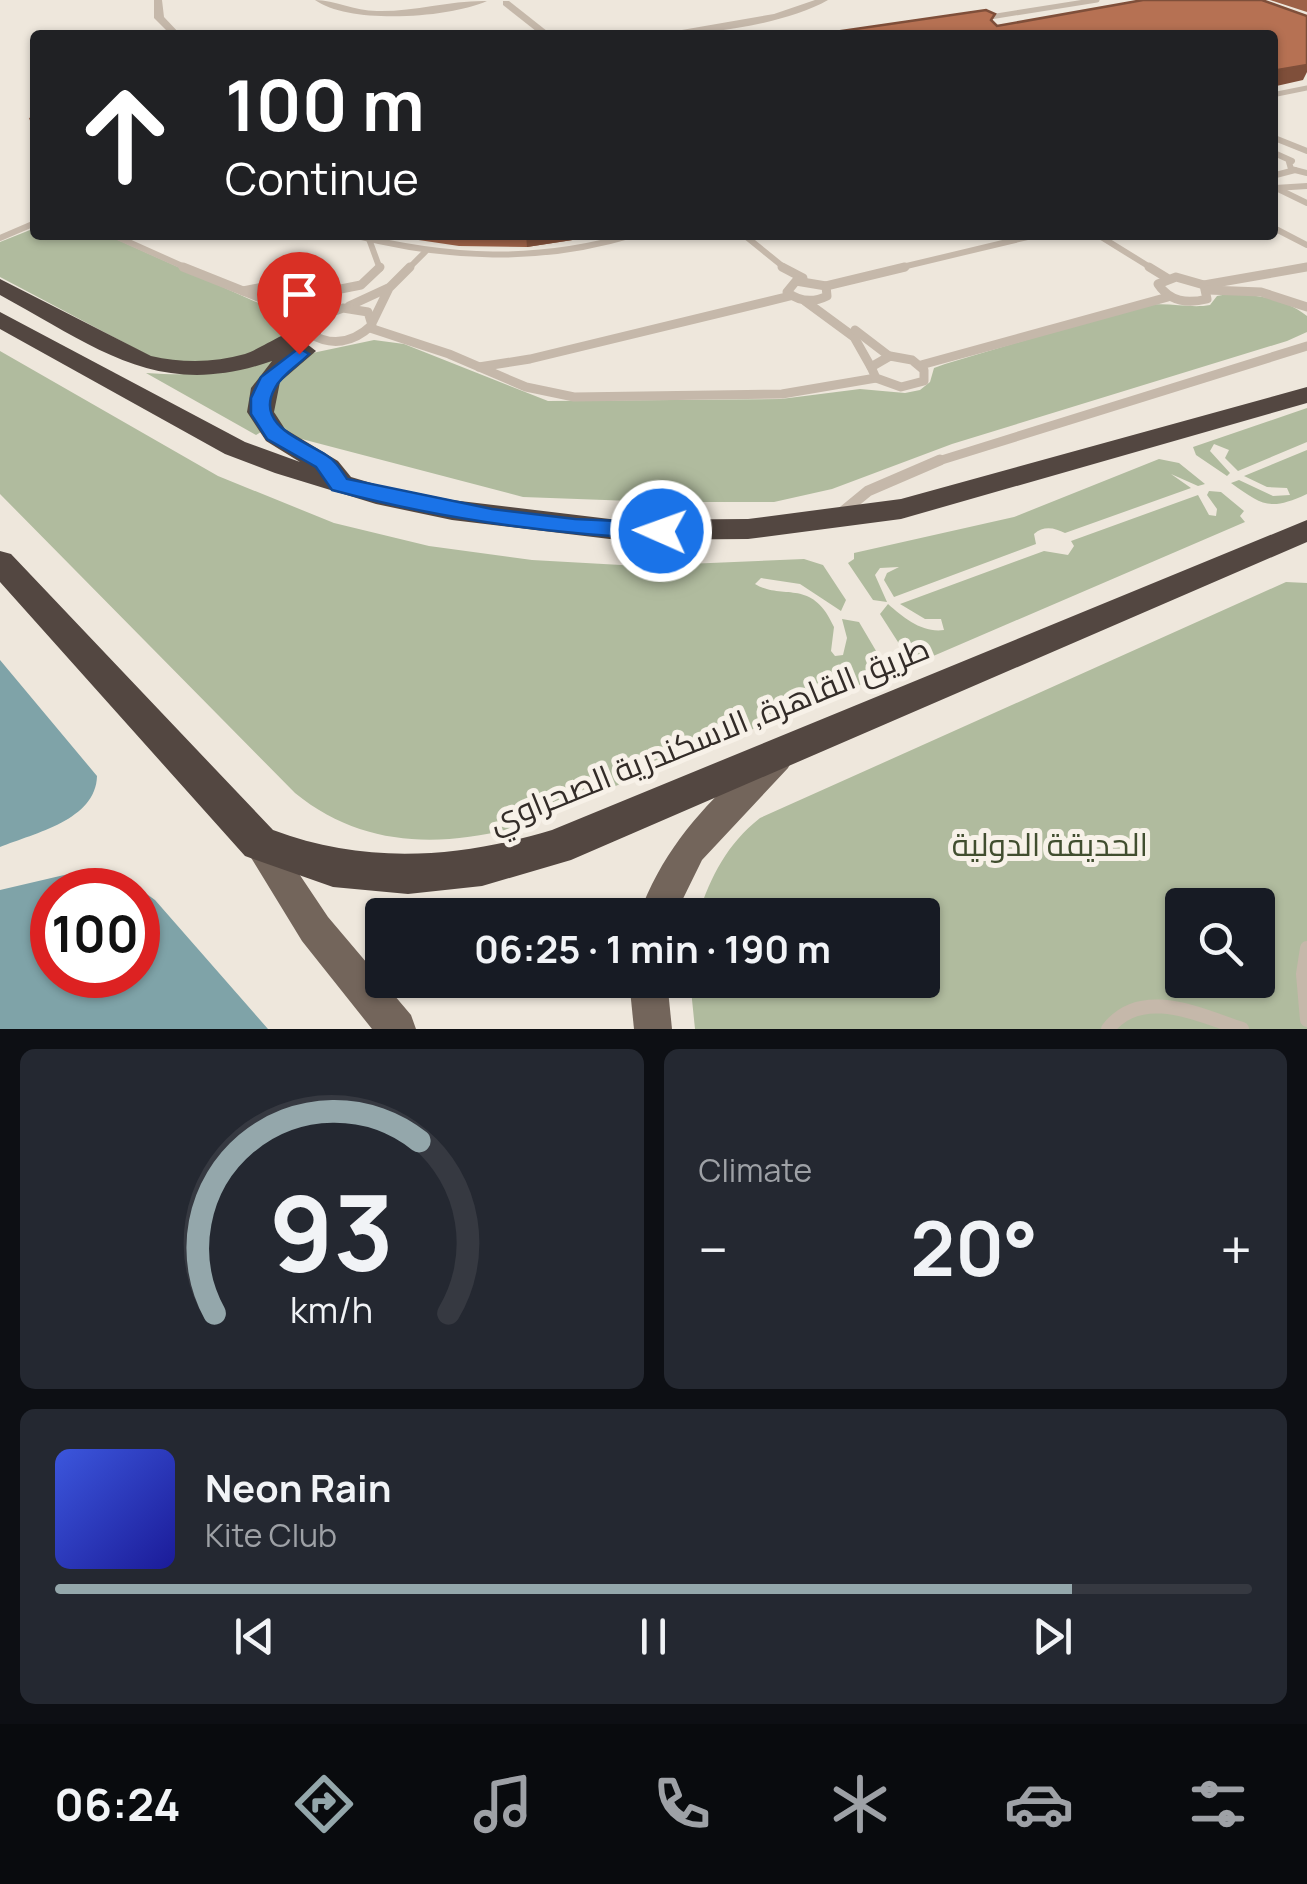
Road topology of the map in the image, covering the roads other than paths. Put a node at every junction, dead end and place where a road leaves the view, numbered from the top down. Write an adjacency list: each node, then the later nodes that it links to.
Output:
1 (158, 0): 10 (street)
2 (319, 0): 5 (street)
3 (824, 0): 12 (street)
4 (1097, 0): 7 (lane)
5 (482, 1): 6 (street)
6 (510, 1): 11 (street)
7 (1009, 14): 8 (lane); 9 (lane)
8 (1027, 22)
9 (991, 26)
10 (171, 30)
11 (541, 30)
12 (691, 30)
13 (1307, 88): 14 (lane)
14 (1278, 94)
15 (1278, 139): 16 (lane)
16 (1307, 151)
17 (1278, 155): 18 (lane)
18 (1292, 161): 19 (lane); 20 (lane)
19 (1302, 161)
20 (1295, 170): 21 (lane); 22 (lane)
21 (1307, 173)
22 (1278, 174)
23 (1278, 186): 24 (lane)
24 (1307, 186)
25 (1278, 189): 26 (lane)
26 (1307, 203)
27 (30, 224): 29 (lane)
28 (1278, 231): 37 (lane)
29 (0, 238)
30 (124, 240): 47 (lane)
31 (369, 240): 47 (lane)
32 (373, 240): 38 (lane)
33 (609, 240): 38 (lane)
34 (750, 240): 39 (lane)
35 (1015, 240): 44 (lane)
36 (1106, 240): 41 (lane)
37 (1307, 245)
38 (426, 252): 45 (lane)
39 (778, 265): 42 (lane); 48 (lane)
40 (1307, 267): 46 (lane)
41 (1167, 278): 46 (lane); 49 (lane)
42 (812, 281): 44 (lane); 48 (lane)
43 (0, 286): 56 (highway)
44 (826, 286): 50 (lane)
45 (388, 288): 53 (lane); 55 (lane)
46 (1206, 288): 49 (lane); 52 (lane)
47 (242, 292): 56 (lane)
48 (789, 292): 51 (lane); 60 (lane)
49 (1168, 296): 59 (lane)
50 (824, 298): 51 (lane); 58 (lane)
51 (804, 301): 61 (lane)
52 (1307, 307)
53 (343, 308): 55 (lane); 56 (lane)
54 (0, 319): 66 (highway)
55 (372, 325): 56 (lane); 60 (lane)
56 (317, 331): 66 (highway)
57 (1307, 346): 67 (lane)
58 (890, 356): 59 (lane); 61 (lane)
59 (921, 365): 63 (lane)
60 (478, 367): 63 (lane)
61 (871, 367): 63 (lane)
62 (1307, 374): 65 (highway)
63 (876, 378)
64 (1307, 395): 65 (highway)
65 (1270, 405): 67 (highway)
66 (340, 484): 67 (highway)
67 (835, 520)
68 (1307, 530): 70 (highway, طريق القاهرة, الاسكندرية الصحراوي)
69 (0, 562): 71 (highway, طريق القاهرة, الاسكندرية الصحراوي)
70 (784, 751): 71 (highway, طريق القاهرة, الاسكندرية الصحراوي); 72 (main road)
71 (260, 843): 76 (main road)
72 (662, 898)
73 (1307, 948): 75 (lane)
74 (650, 998): 77 (main road)
75 (1307, 1020)
76 (397, 1029)
77 (653, 1029)
78 (1108, 1029): 79 (lane)
79 (1242, 1029)

